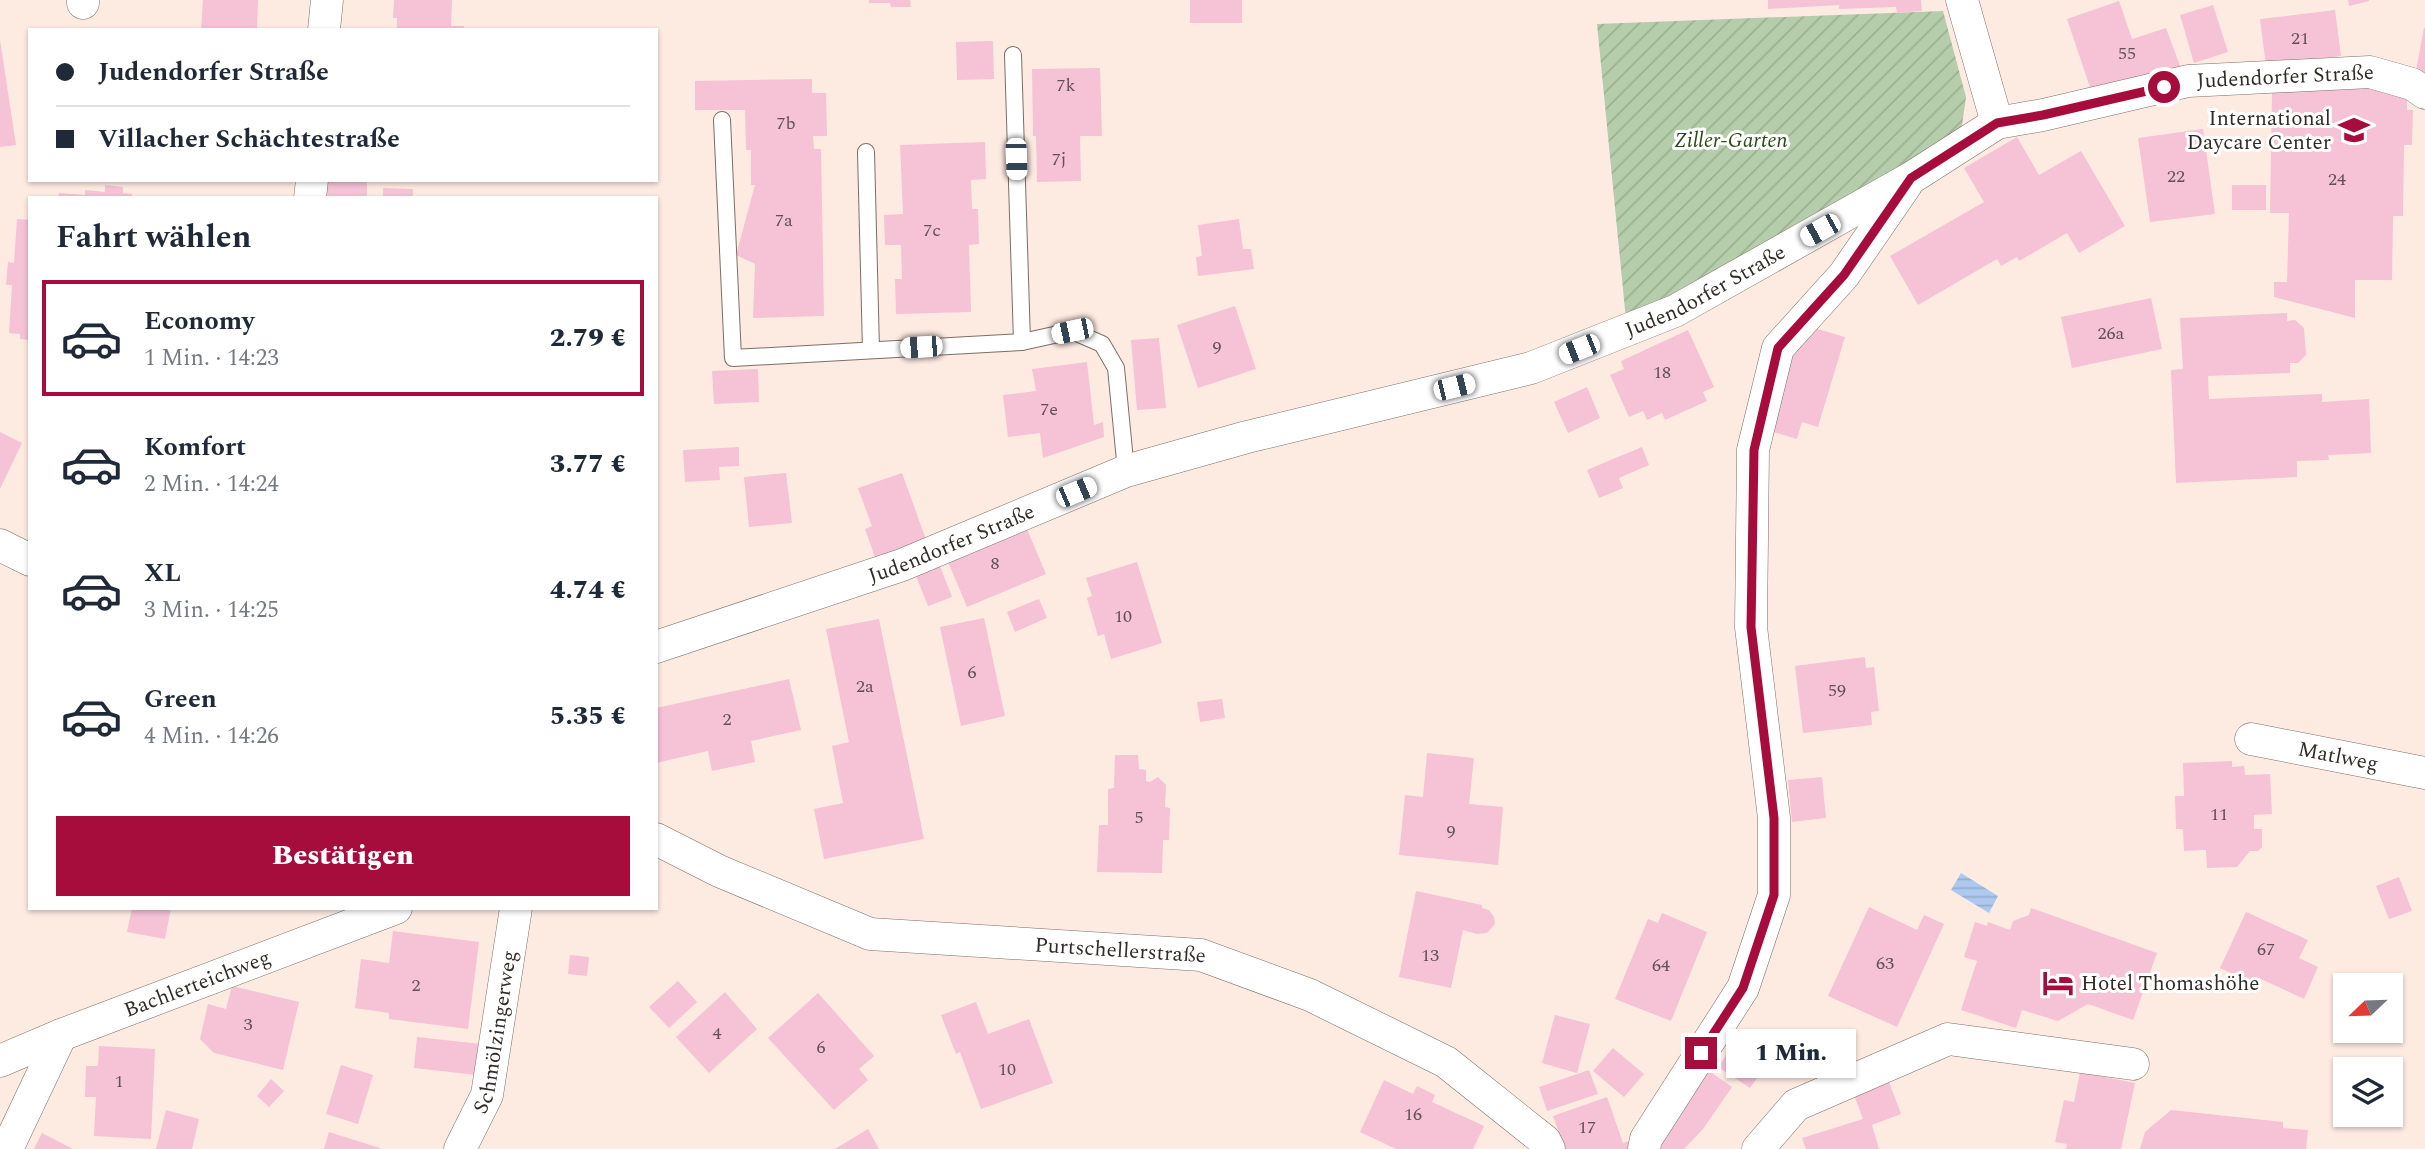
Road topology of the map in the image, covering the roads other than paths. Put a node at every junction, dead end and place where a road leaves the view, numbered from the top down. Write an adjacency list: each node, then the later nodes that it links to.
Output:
1 (327, 0): 3 (street)
2 (1962, 0): 7 (street)
3 (324, 28)
4 (1013, 55): 10 (lane)
5 (2425, 93): 7 (street, Judendorfer Straße)
6 (722, 120): 11 (lane)
7 (1997, 123): 9 (street, Judendorfer Straße)
8 (866, 152): 11 (lane)
9 (1911, 178): 12 (street, Judendorfer Straße); 27 (street)
10 (1022, 342): 11 (lane); 12 (lane)
11 (871, 350)
12 (1126, 471): 15 (street, Judendorfer Straße)
13 (0, 545): 14 (street)
14 (28, 560)
15 (658, 646)
16 (2250, 739): 17 (street, Matlweg)
17 (2425, 773)
18 (658, 840): 26 (street, Purtschellerstraße)
19 (391, 910): 21 (street, Bachlerteichweg)
20 (516, 910): 25 (street, Schmölzingerweg)
21 (61, 1035): 22 (street, Bachlerteichweg); 24 (street)
22 (0, 1060)
23 (2133, 1064): 28 (street)
24 (7, 1149)
25 (460, 1149)
26 (1549, 1149)
27 (1644, 1149)
28 (1758, 1149)

